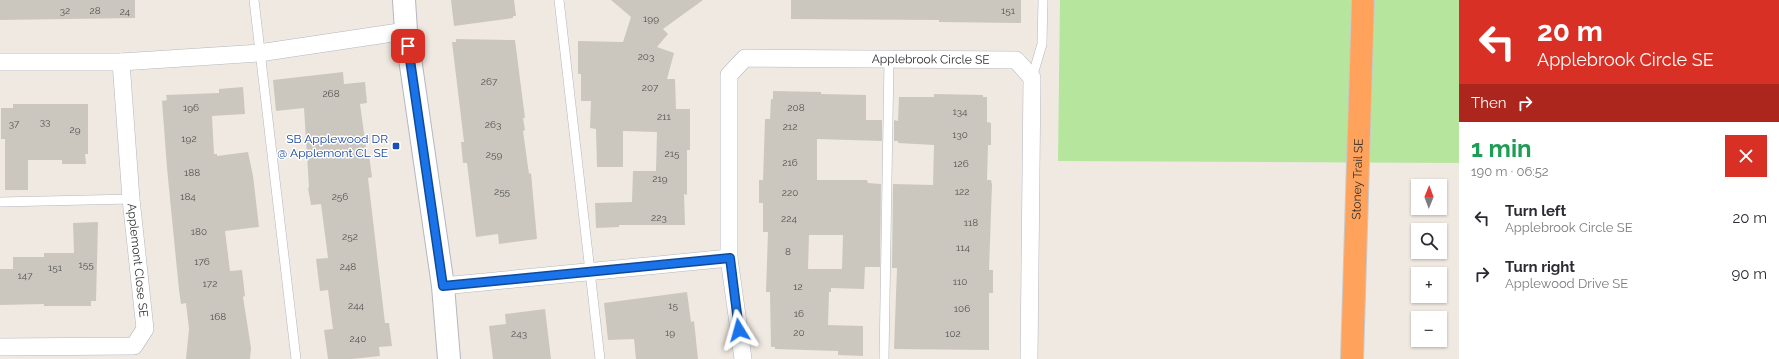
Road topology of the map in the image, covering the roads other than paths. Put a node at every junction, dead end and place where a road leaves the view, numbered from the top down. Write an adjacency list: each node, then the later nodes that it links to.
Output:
1 (254, 0): 7 (lane)
2 (404, 0): 6 (street)
3 (559, 0): 15 (lane)
4 (1043, 0): 11 (lane)
5 (1362, 0): 24 (highway, Stoney Trail SE)
6 (406, 31): 7 (street); 16 (street)
7 (259, 53): 10 (street); 18 (lane)
8 (889, 60): 11 (street, Applebrook Circle SE); 14 (street, Applebrook Circle SE); 22 (lane)
9 (0, 62): 10 (street)
10 (121, 62): 12 (street, Applemont Close SE)
11 (1032, 78): 23 (street)
12 (131, 199): 13 (lane); 17 (street, Applemont Close SE)
13 (0, 202)
14 (730, 258): 15 (street); 21 (street, Applebrook Circle SE)
15 (590, 271): 16 (street); 20 (lane)
16 (443, 286): 19 (street)
17 (0, 347)
18 (296, 359)
19 (449, 359)
20 (600, 359)
21 (743, 359)
22 (884, 359)
23 (1029, 359)
24 (1352, 359)

